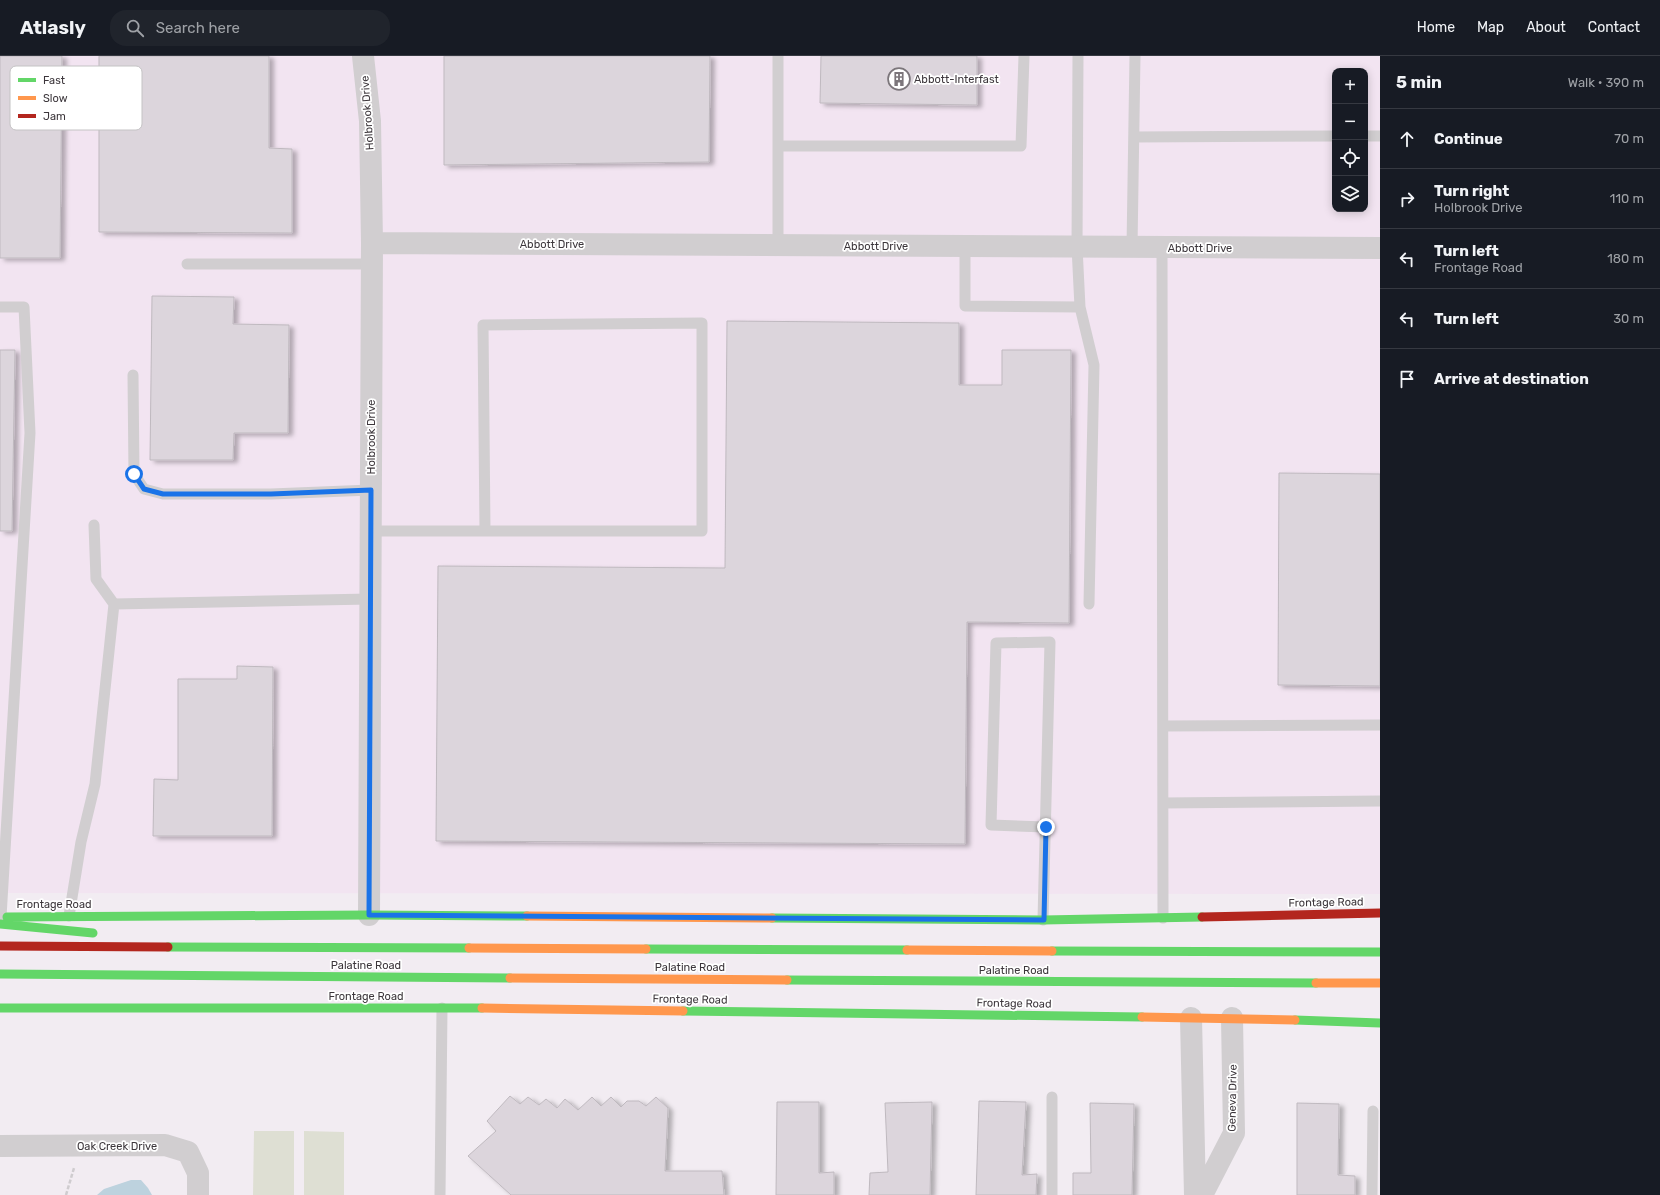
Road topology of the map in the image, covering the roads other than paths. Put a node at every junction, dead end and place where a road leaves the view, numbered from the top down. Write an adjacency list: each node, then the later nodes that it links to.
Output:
1 (362, 56): 17 (street, Holbrook Drive)
2 (778, 56): 10 (lane)
3 (1024, 56): 10 (lane)
4 (1078, 56): 13 (lane)
5 (1136, 56): 6 (lane)
6 (1134, 136): 7 (lane); 14 (lane)
7 (1332, 136)
8 (1368, 136): 9 (lane)
9 (1380, 136)
10 (778, 146): 11 (lane)
11 (778, 245): 12 (street, Abbott Drive); 17 (street, Abbott Drive)
12 (965, 246): 13 (street, Abbott Drive); 20 (lane)
13 (1077, 247): 14 (street, Abbott Drive); 20 (lane)
14 (1132, 247): 15 (street, Abbott Drive)
15 (1162, 247): 16 (street, Abbott Drive); 30 (lane)
16 (1380, 248)
17 (372, 254): 18 (lane); 22 (street, Holbrook Drive)
18 (187, 264)
19 (0, 307): 38 (lane)
20 (1080, 307): 28 (lane)
21 (133, 376): 22 (lane)
22 (371, 490): 24 (street, Holbrook Drive)
23 (94, 525): 27 (lane)
24 (370, 531): 25 (lane); 26 (street, Holbrook Drive)
25 (485, 531): 25 (lane)
26 (370, 599): 27 (lane); 35 (street, Holbrook Drive)
27 (114, 604): 36 (lane)
28 (1089, 604)
29 (1380, 725): 30 (lane)
30 (1163, 726): 32 (lane)
31 (1380, 801): 32 (lane)
32 (1163, 803): 37 (lane)
33 (1046, 827): 33 (lane); 39 (lane)
34 (1380, 913): 37 (main road, Frontage Road)
35 (369, 915): 36 (main road, Frontage Road); 39 (main road, Frontage Road)
36 (69, 916): 38 (main road, Frontage Road)
37 (1163, 918): 39 (main road, Frontage Road)
38 (0, 919): 40 (main road)
39 (1044, 920)
40 (102, 934)
41 (133, 937): 43 (main road)
42 (0, 946): 43 (main road, Palatine Road)
43 (227, 946): 44 (main road, Palatine Road)
44 (1380, 952)
45 (0, 974): 46 (main road, Palatine Road)
46 (1380, 983)
47 (0, 1008): 48 (main road, Frontage Road)
48 (442, 1008): 49 (main road, Frontage Road); 56 (lane)
49 (1191, 1018): 50 (main road, Frontage Road); 58 (street)
50 (1232, 1018): 51 (main road, Frontage Road); 59 (street, Geneva Drive)
51 (1380, 1023)
52 (1052, 1097): 57 (lane)
53 (1373, 1111): 60 (lane)
54 (0, 1146): 55 (street, Oak Creek Drive)
55 (198, 1195)
56 (440, 1195)
57 (1052, 1195)
58 (1196, 1195)
59 (1202, 1195)
60 (1372, 1195)

